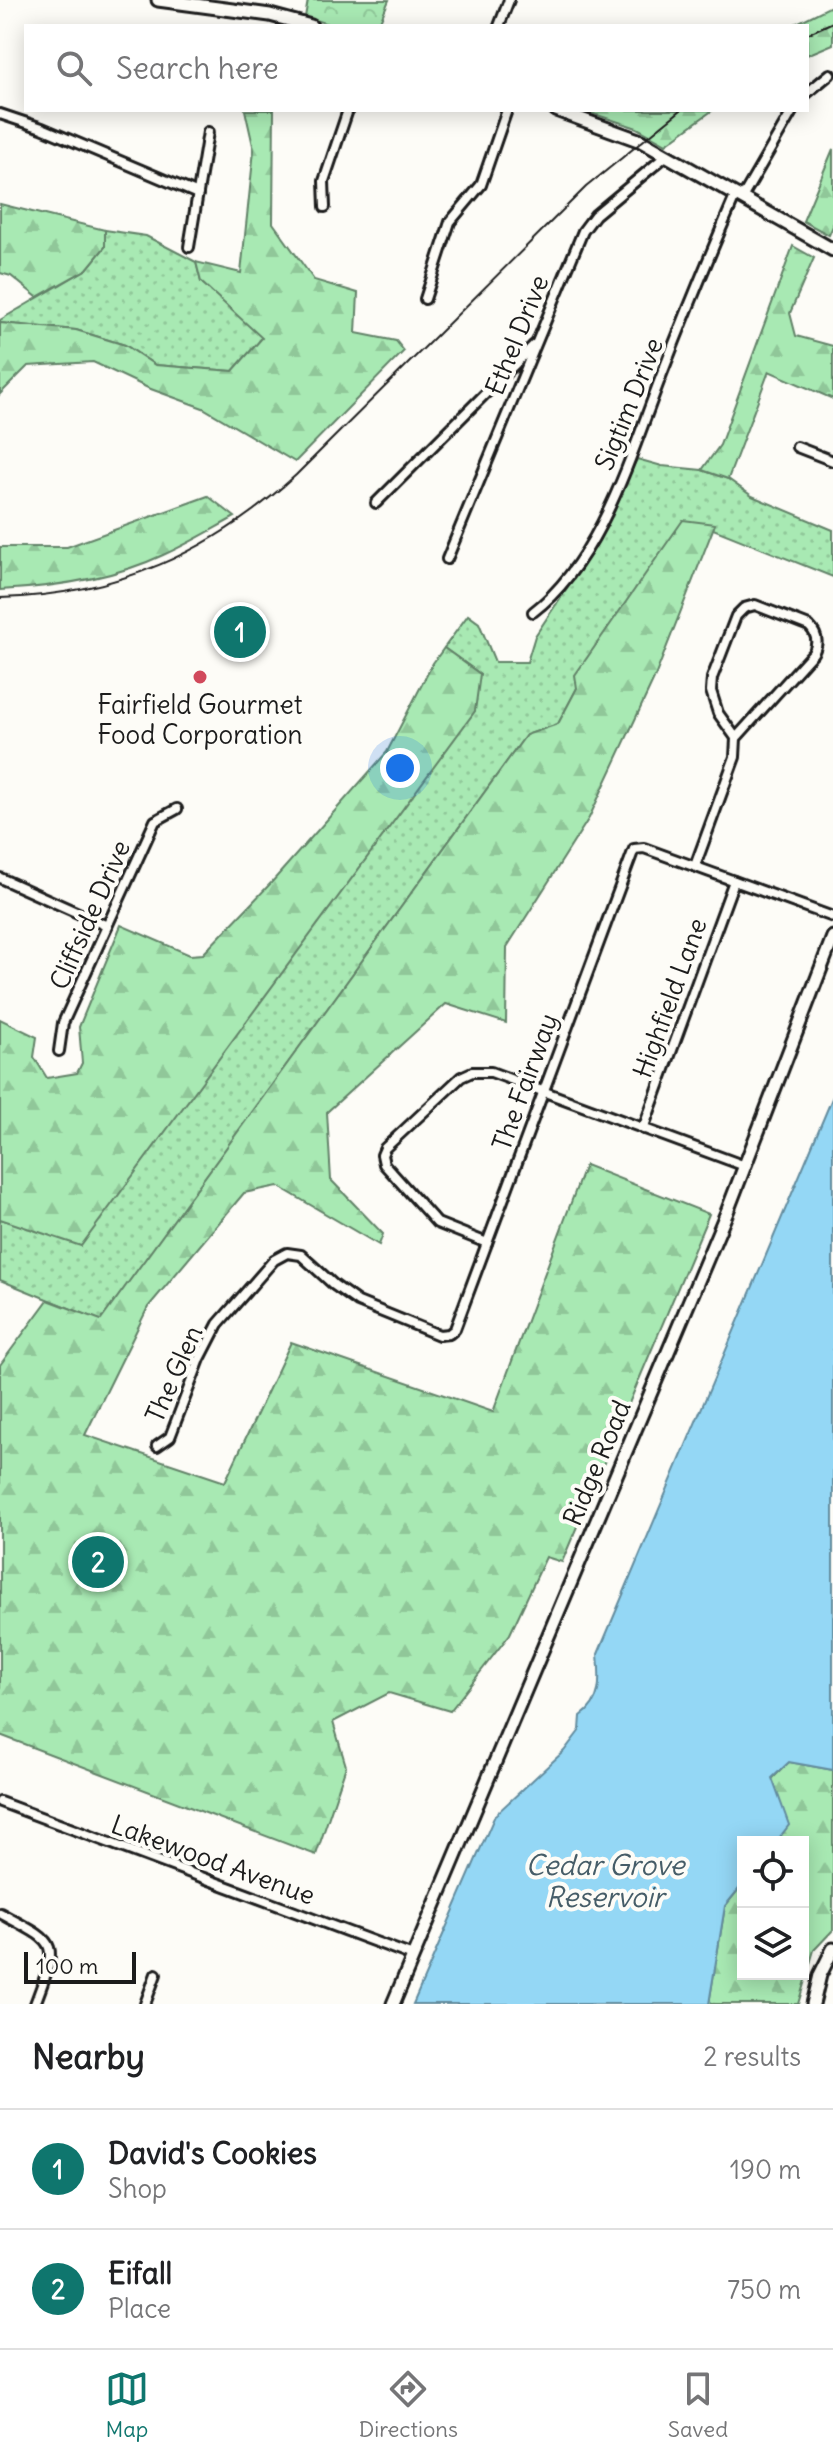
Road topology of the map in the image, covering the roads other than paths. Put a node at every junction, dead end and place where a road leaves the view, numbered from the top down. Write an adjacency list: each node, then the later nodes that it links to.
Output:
1 (158, 0): 3 (main road)
2 (509, 0): 4 (street)
3 (304, 24)
4 (500, 24)
5 (830, 74): 6 (street)
6 (809, 91)
7 (347, 112): 16 (street)
8 (506, 112): 19 (street)
9 (562, 112): 13 (main road)
10 (792, 112): 15 (street, Sigtim Drive)
11 (0, 114): 14 (street)
12 (208, 132): 14 (street)
13 (667, 155): 15 (main road); 20 (street, Ethel Drive)
14 (198, 194): 17 (street)
15 (739, 196): 18 (main road); 25 (street, Sigtim Drive)
16 (325, 207)
17 (189, 247)
18 (833, 250)
19 (425, 299)
20 (537, 342): 23 (street); 24 (street, Ethel Drive)
21 (797, 447): 22 (street)
22 (833, 461)
23 (376, 503)
24 (447, 559)
25 (533, 612)
26 (736, 738): 26 (street); 28 (street)
27 (177, 809): 32 (street, Cliffside Drive)
28 (695, 866): 30 (street); 35 (street, The Fairway)
29 (0, 878): 32 (street)
30 (734, 881): 31 (street); 36 (street, Highfield Lane)
31 (833, 917)
32 (107, 926): 34 (street, Cliffside Drive)
33 (833, 937): 37 (main road, Ridge Road)
34 (59, 1051)
35 (543, 1091): 36 (street); 38 (street, The Fairway); 38 (street)
36 (643, 1129): 37 (street)
37 (745, 1166): 44 (main road, Ridge Road)
38 (487, 1243): 39 (street, The Fairway)
39 (457, 1325): 40 (street, The Glen)
40 (157, 1446)
41 (0, 1802): 44 (street, Lakewood Avenue)
42 (0, 1913): 46 (street)
43 (833, 1949): 49 (main road)
44 (413, 1956): 48 (main road, Ridge Road)
45 (156, 1974): 47 (street)
46 (35, 2004)
47 (145, 2004)
48 (393, 2004)
49 (813, 2004)

